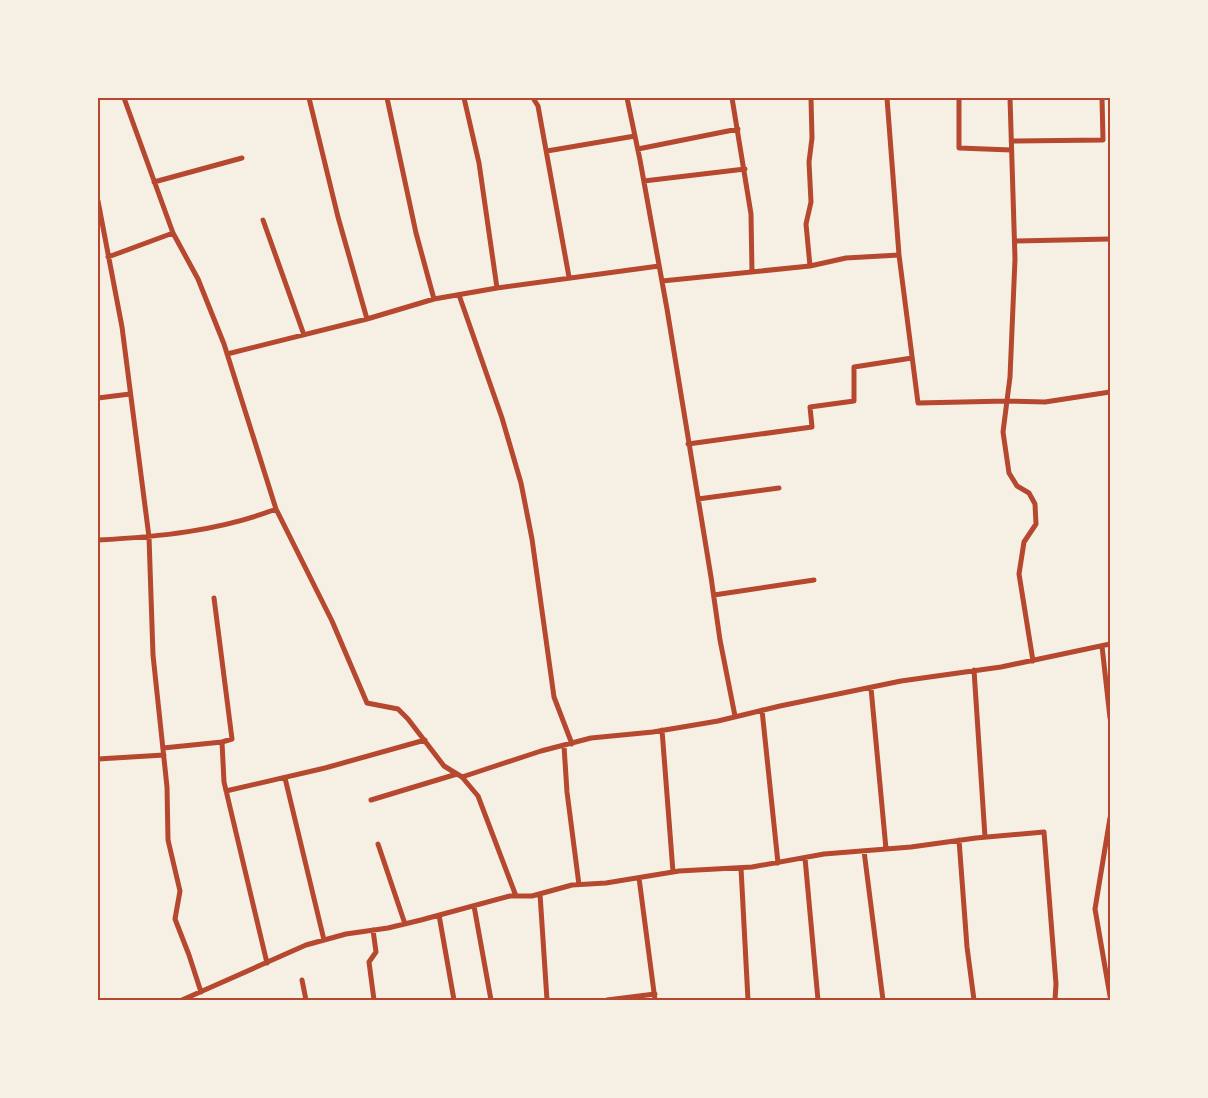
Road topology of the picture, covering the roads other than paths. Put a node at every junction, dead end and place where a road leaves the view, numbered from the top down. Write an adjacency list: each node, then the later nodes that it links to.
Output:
1 (124, 98): 24 (street)
2 (309, 98): 40 (street)
3 (387, 98): 39 (street)
4 (464, 98): 37 (street)
5 (533, 98): 20 (street)
6 (627, 98): 14 (street)
7 (732, 98): 13 (street)
8 (812, 98): 33 (street)
9 (887, 98): 30 (street)
10 (959, 98): 19 (street)
11 (1010, 98): 17 (street)
12 (1102, 98): 15 (street)
13 (738, 129): 18 (street); 22 (street)
14 (635, 136): 18 (street); 20 (street)
15 (1103, 140): 16 (street); 17 (street)
16 (1110, 140)
17 (1011, 141): 19 (street)
18 (638, 149): 23 (street)
19 (1011, 150): 29 (street)
20 (547, 151): 35 (street)
21 (242, 158): 24 (street)
22 (745, 169): 23 (street); 34 (street)
23 (644, 181): 32 (street)
24 (154, 182): 27 (street)
25 (98, 201): 31 (street)
26 (263, 220): 41 (street)
27 (173, 233): 31 (street); 42 (street)
28 (1110, 239): 29 (street)
29 (1015, 241): 47 (street)
30 (899, 255): 33 (street); 43 (street)
31 (108, 257): 45 (street)
32 (659, 266): 35 (street); 36 (street)
33 (810, 266): 34 (street)
34 (752, 272): 36 (street)
35 (569, 277): 37 (street)
36 (662, 281): 48 (street)
37 (497, 288): 38 (street)
38 (459, 295): 39 (street); 68 (street)
39 (434, 299): 40 (street)
40 (367, 319): 41 (street)
41 (304, 335): 42 (street)
42 (227, 354): 51 (street)
43 (912, 358): 47 (street); 48 (street)
44 (1110, 392): 47 (street)
45 (130, 394): 46 (street); 52 (street)
46 (98, 398)
47 (1007, 401): 59 (street)
48 (688, 444): 50 (street)
49 (779, 488): 50 (street)
50 (698, 499): 55 (street)
51 (276, 509): 52 (street); 66 (street)
52 (149, 537): 53 (street); 70 (street)
53 (98, 540)
54 (814, 580): 55 (street)
55 (714, 595): 63 (street)
56 (214, 598): 67 (street)
57 (1110, 644): 58 (street)
58 (1102, 646): 59 (street); 64 (street)
59 (1033, 661): 60 (street)
60 (974, 670): 61 (street); 78 (street)
61 (871, 688): 62 (street); 81 (street)
62 (762, 710): 63 (street); 84 (street)
63 (735, 717): 65 (street)
64 (1110, 718)
65 (662, 730): 68 (street); 86 (street)
66 (424, 740): 73 (street); 74 (street)
67 (222, 742): 70 (street); 75 (street)
68 (572, 744): 69 (street)
69 (564, 746): 73 (street); 88 (street)
70 (163, 748): 71 (street)
71 (164, 755): 72 (street); 98 (street)
72 (98, 759)
73 (459, 776): 76 (street); 90 (street)
74 (285, 778): 75 (street); 95 (street)
75 (226, 791): 96 (street)
76 (371, 800)
77 (1110, 818): 99 (street)
78 (986, 837): 79 (street); 113 (street)
79 (959, 840): 81 (street); 112 (street)
80 (378, 844): 93 (street)
81 (886, 849): 82 (street)
82 (864, 851): 83 (street); 111 (street)
83 (805, 858): 84 (street); 110 (street)
84 (778, 863): 85 (street)
85 (741, 868): 86 (street); 109 (street)
86 (673, 873): 87 (street)
87 (639, 878): 88 (street); 100 (street)
88 (579, 885): 89 (street)
89 (540, 894): 90 (street); 107 (street)
90 (516, 896): 91 (street)
91 (474, 906): 92 (street); 106 (street)
92 (440, 915): 93 (street); 105 (street)
93 (405, 924): 94 (street)
94 (373, 930): 95 (street); 104 (street)
95 (324, 940): 96 (street)
96 (267, 963): 98 (street)
97 (302, 980): 103 (street)
98 (201, 992): 101 (street)
99 (1110, 996)
100 (655, 997): 108 (street)
101 (191, 999): 102 (street)
102 (182, 1000)
103 (306, 1000)
104 (374, 1000)
105 (454, 1000)
106 (491, 1000)
107 (547, 1000)
108 (607, 1000)
109 (748, 1000)
110 (818, 1000)
111 (883, 1000)
112 (974, 1000)
113 (1055, 1000)

